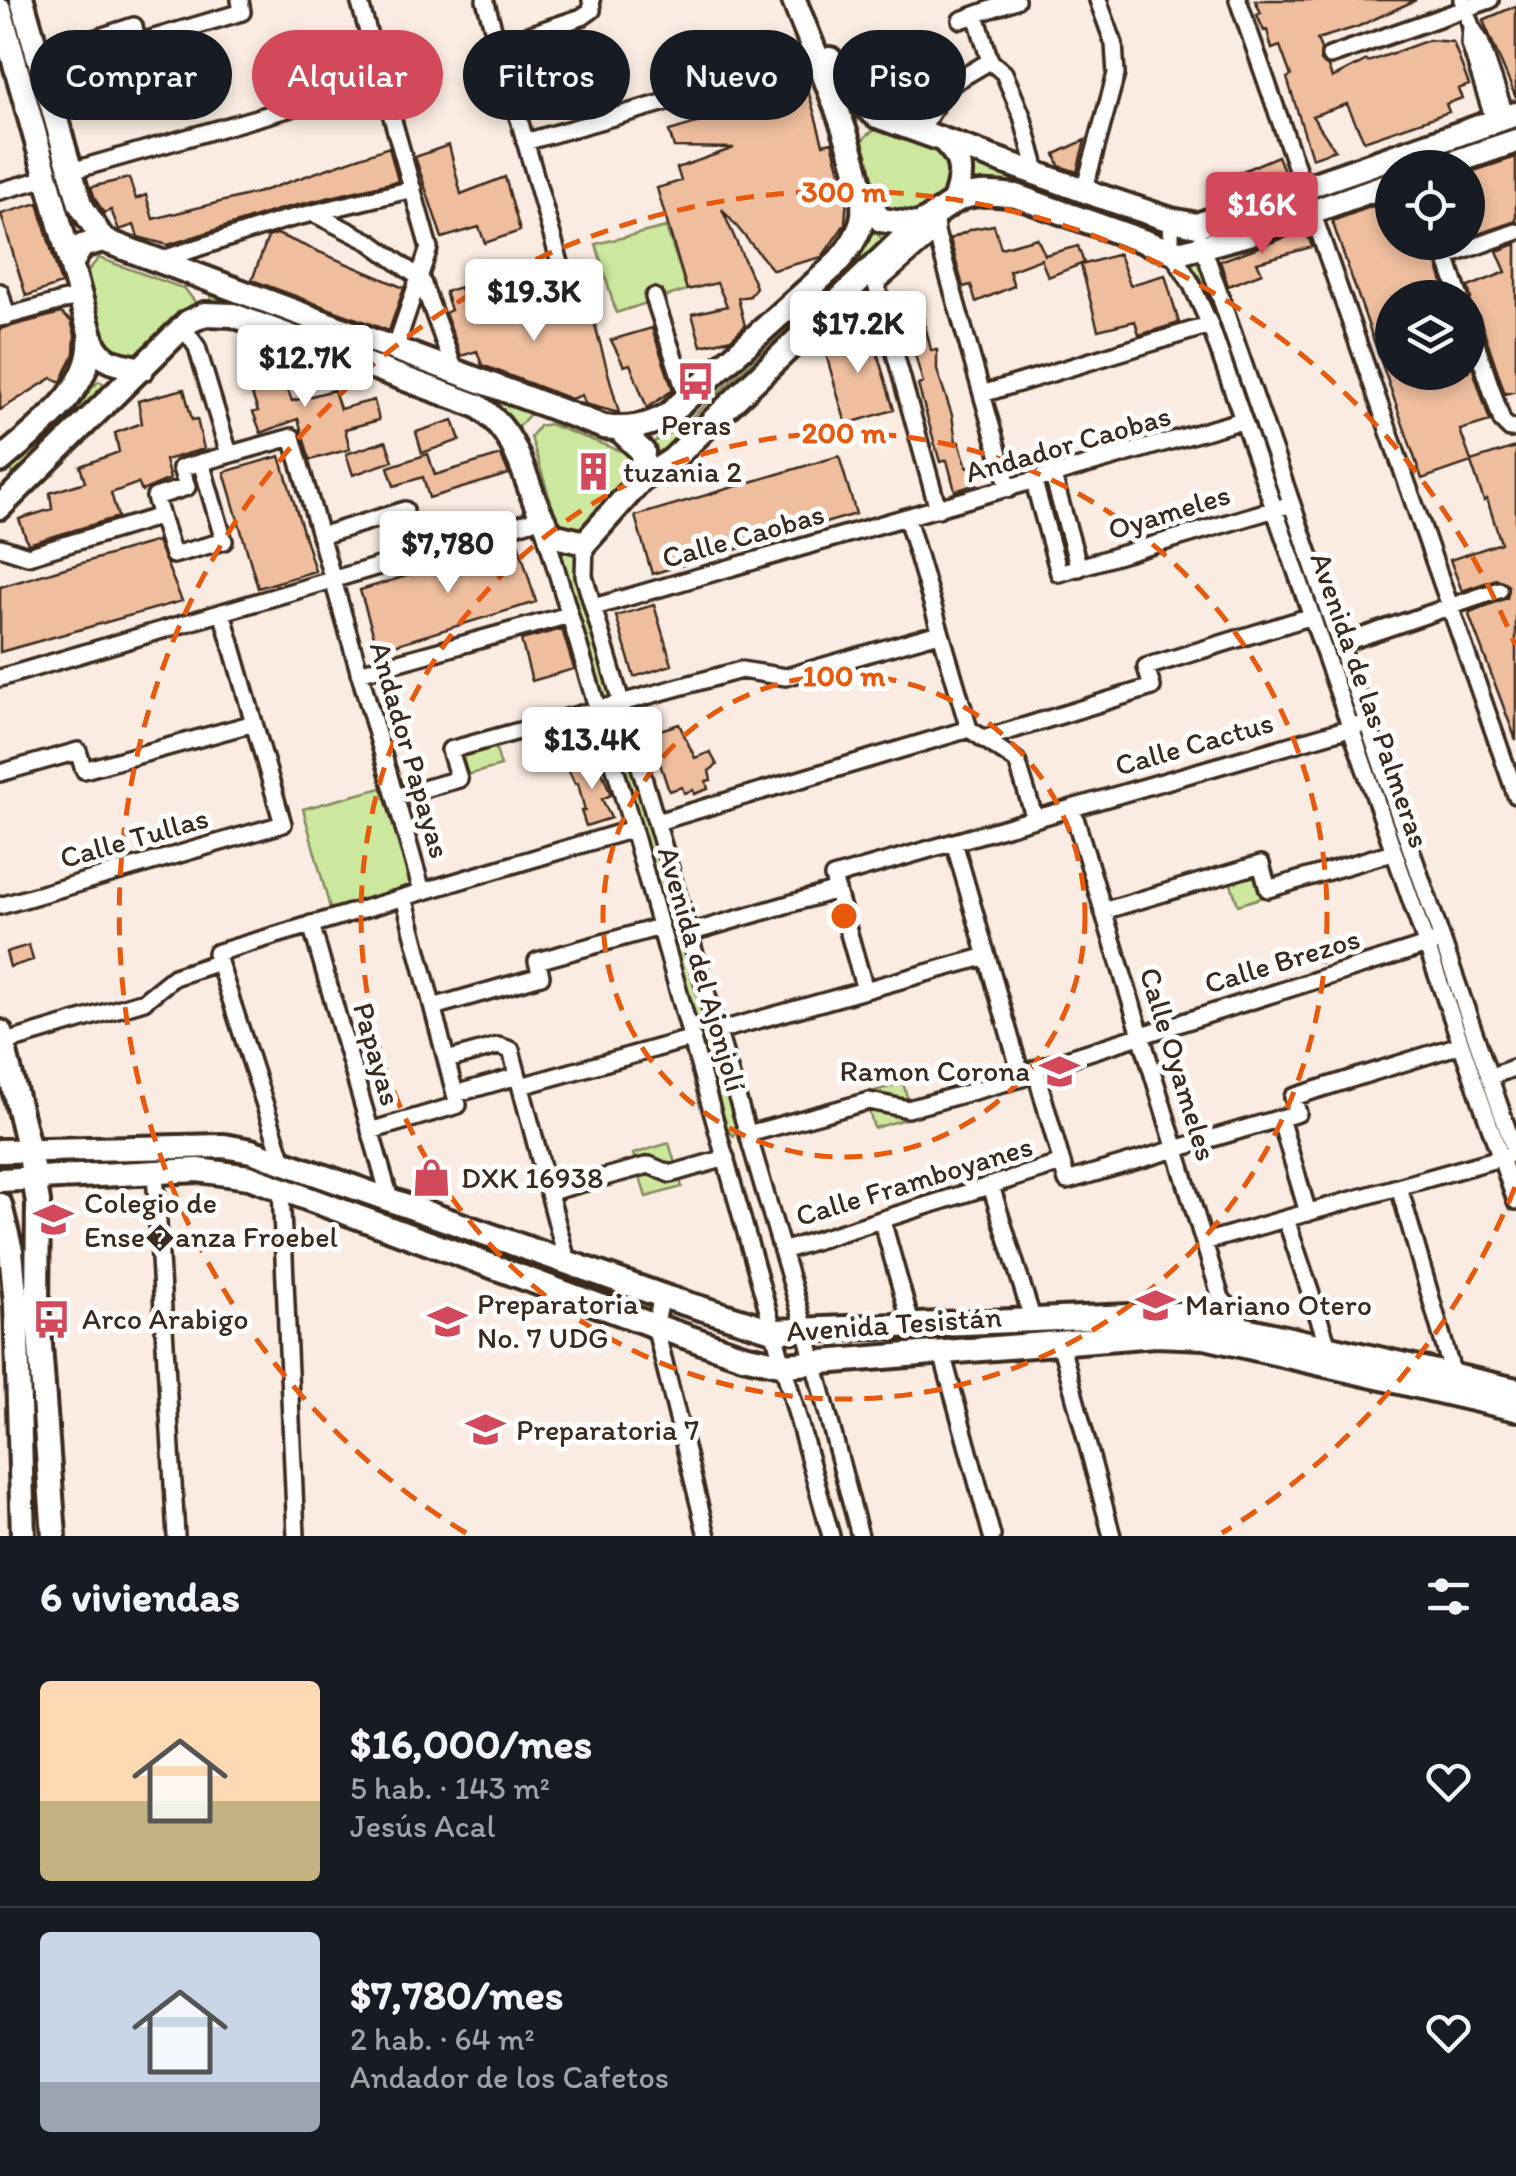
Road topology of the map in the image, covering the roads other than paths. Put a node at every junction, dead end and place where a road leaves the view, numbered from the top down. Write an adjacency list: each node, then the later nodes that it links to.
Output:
1 (22, 0): 20 (street)
2 (240, 0): 20 (street)
3 (359, 0): 14 (street)
4 (485, 0): 15 (street)
5 (591, 0): 16 (street)
6 (794, 0): 18 (street)
7 (808, 0): 18 (street)
8 (1016, 0): 19 (street)
9 (1098, 0): 41 (street)
10 (1238, 0): 37 (street)
11 (1490, 0): 12 (street)
12 (1464, 4): 17 (street); 22 (street)
13 (0, 10): 20 (street)
14 (367, 30)
15 (494, 30)
16 (545, 30)
17 (1330, 56)
18 (823, 58): 21 (street); 31 (street); 32 (street)
19 (990, 61): 28 (street); 35 (street)
20 (18, 64): 34 (street); 36 (street)
21 (833, 72)
22 (1505, 117): 37 (street)
23 (252, 120): 34 (street)
24 (393, 120): 38 (street)
25 (520, 120): 31 (street)
26 (869, 120): 32 (street)
27 (888, 120): 28 (street)
28 (920, 132): 29 (street)
29 (943, 141): 35 (street); 43 (street)
30 (1516, 141): 33 (street)
31 (526, 142): 56 (street)
32 (848, 145): 42 (street)
33 (1485, 152)
34 (71, 172): 50 (street)
35 (1038, 175): 41 (street)
36 (47, 178): 40 (street); 54 (street)
37 (1304, 186): 44 (street); 49 (street)
38 (413, 189): 45 (street); 58 (street)
39 (1375, 189): 44 (street)
40 (0, 191)
41 (1084, 191): 46 (street)
42 (863, 196): 47 (street); 71 (street)
43 (954, 201): 47 (street); 52 (street)
44 (1314, 212): 49 (street); 98 (street)
45 (313, 213): 53 (street); 58 (street)
46 (1171, 220): 49 (street); 52 (street)
47 (929, 225): 57 (street); 70 (street)
48 (1516, 232): 51 (street)
49 (1200, 236): 52 (street); 84 (street, Avenida de las Palmeras)
50 (103, 240): 53 (street); 54 (street)
51 (1485, 240)
52 (1170, 251): 64 (street, Avenida de las Palmeras)
53 (157, 261): 55 (street)
54 (71, 264): 60 (street)
55 (188, 272): 63 (street); 66 (street)
56 (564, 277)
57 (875, 277): 81 (street); 86 (street)
58 (421, 278): 66 (street); 69 (street)
59 (0, 292): 62 (street)
60 (80, 296): 62 (street); 65 (street)
61 (654, 296): 71 (street)
62 (4, 318)
63 (185, 324): 67 (street); 76 (street); 77 (street)
64 (1210, 325): 70 (street); 73 (street, Avenida de las Palmeras)
65 (90, 333): 67 (street); 78 (street)
66 (396, 349): 69 (street)
67 (142, 369): 85 (street)
68 (1485, 370): 74 (street)
69 (455, 371): 72 (street)
70 (982, 394): 83 (street)
71 (687, 397): 75 (street)
72 (544, 404): 75 (street); 76 (street)
73 (1243, 420): 80 (street, Andador Caobas); 87 (street, Avenida de las Palmeras)
74 (1516, 428)
75 (619, 429): 81 (street)
76 (514, 443): 90 (street)
77 (229, 454): 79 (street); 92 (street, Andador Papayas)
78 (0, 460)
79 (200, 462): 89 (street); 89 (street)
80 (1053, 476): 82 (street, Andador Caobas); 95 (street)
81 (640, 481): 93 (street)
82 (1034, 482): 83 (street, Andador Caobas); 95 (street, Oyameles)
83 (1010, 489): 86 (street, Andador Caobas)
84 (1294, 504): 87 (street, Oyameles); 104 (street, Avenida de las Palmeras)
85 (0, 506)
86 (938, 509): 91 (street, Andador Caobas)
87 (1276, 509): 95 (street, Oyameles); 102 (street, Avenida de las Palmeras)
88 (405, 510): 92 (street)
89 (161, 516): 94 (street)
90 (541, 518): 93 (street); 96 (street); 101 (street, Avenida del Ajonjolí)
91 (907, 518): 99 (street, Calle Caobas); 103 (street)
92 (320, 536): 96 (street, Andador Papayas)
93 (584, 543): 99 (street, Avenida del Ajonjolí)
94 (0, 547)
95 (1079, 568)
96 (333, 579): 100 (street); 105 (street, Andador Papayas)
97 (1499, 590): 98 (street)
98 (1451, 606): 104 (street); 115 (street)
99 (594, 607): 107 (street, Avenida del Ajonjolí)
100 (222, 612): 106 (street); 109 (street)
101 (568, 615): 105 (street); 108 (street, Avenida del Ajonjolí)
102 (1312, 616): 111 (street, Avenida de las Palmeras); 113 (street)
103 (940, 633): 107 (street); 112 (street)
104 (1340, 644): 110 (street, Avenida de las Palmeras)
105 (360, 673): 116 (street, Andador Papayas)
106 (0, 678)
107 (622, 702): 108 (street); 119 (street, Avenida del Ajonjolí)
108 (597, 708): 116 (street); 120 (street, Avenida del Ajonjolí)
109 (254, 723): 114 (street); 126 (street, Calle Tullas)
110 (1369, 723): 111 (street, Calle Cactus); 131 (street, Avenida de las Palmeras)
111 (1352, 728): 117 (street, Calle Cactus); 122 (street, Avenida de las Palmeras)
112 (969, 730): 113 (street); 119 (street)
113 (983, 739): 118 (street)
114 (0, 772)
115 (1516, 795)
116 (395, 797): 124 (street, Andador Papayas)
117 (1072, 808): 118 (street, Calle Cactus); 127 (street, Calle Oyameles)
118 (1035, 819): 121 (street, Calle Cactus)
119 (657, 822): 130 (street, Avenida del Ajonjolí)
120 (634, 829): 124 (street); 129 (street, Avenida del Ajonjolí)
121 (954, 842): 123 (street); 132 (street)
122 (1392, 852): 127 (street); 131 (street, Avenida de las Palmeras)
123 (837, 890): 130 (street); 134 (street)
124 (422, 892): 125 (street)
125 (404, 897): 128 (street); 135 (street, Andador Papayas)
126 (0, 906)
127 (1103, 910): 137 (street, Calle Oyameles)
128 (311, 924): 133 (street); 150 (street, Papayas)
129 (660, 926): 135 (street); 139 (street, Avenida del Ajonjolí)
130 (690, 933): 136 (street, Avenida del Ajonjolí)
131 (1433, 943): 137 (street, Calle Brezos); 140 (street, Avenida de las Palmeras); 144 (street, Avenida de las Palmeras)
132 (987, 956): 134 (street); 143 (street)
133 (219, 962): 138 (street); 156 (street)
134 (864, 990): 136 (street)
135 (433, 1007): 141 (street, Andador Papayas)
136 (718, 1031): 148 (street, Avenida del Ajonjolí)
137 (1139, 1034): 143 (street); 152 (street, Calle Oyameles)
138 (2, 1037): 151 (street)
139 (692, 1038): 145 (street); 149 (street, Avenida del Ajonjolí)
140 (1460, 1045): 147 (street); 154 (street, Avenida de las Palmeras)
141 (446, 1060): 145 (street); 146 (street, Andador Papayas)
142 (1516, 1067): 144 (street)
143 (1028, 1073): 148 (street); 157 (street)
144 (1489, 1077): 154 (street, Avenida de las Palmeras)
145 (519, 1081): 146 (street); 165 (street)
146 (457, 1100): 150 (street)
147 (1280, 1118): 152 (street); 169 (street)
148 (746, 1128): 149 (street, Avenida del Ajonjolí); 173 (street, Avenida del Ajonjolí)
149 (719, 1129): 155 (street, Avenida del Ajonjolí)
150 (370, 1131): 166 (street, Papayas)
151 (29, 1150): 153 (street, Avenida Tesistán); 156 (street, Avenida Tesistán); 160 (street)
152 (1175, 1150): 157 (street); 172 (street, Calle Oyameles)
153 (0, 1151)
154 (1511, 1155): 163 (street); 167 (street, Avenida de las Palmeras)
155 (726, 1158): 165 (street); 181 (street, Avenida del Ajonjolí)
156 (283, 1162): 158 (street, Avenida Tesistán)
157 (1062, 1163): 162 (street, Calle Framboyanes)
158 (308, 1170): 164 (street); 166 (street, Avenida Tesistán)
159 (155, 1171): 160 (street, Avenida Tesistán); 164 (street, Avenida Tesistán); 193 (street)
160 (34, 1176): 161 (street, Avenida Tesistán); 192 (street)
161 (0, 1180)
162 (991, 1186): 171 (street, Calle Framboyanes); 177 (street)
163 (1399, 1186): 169 (street); 188 (street)
164 (291, 1191): 178 (street, Avenida Tesistán); 194 (street)
165 (550, 1192): 174 (street)
166 (390, 1199): 174 (street, Avenida Tesistán)
167 (1516, 1201)
168 (0, 1205): 176 (street)
169 (1308, 1213): 170 (street)
170 (1286, 1219): 172 (street); 184 (street)
171 (882, 1220): 173 (street, Calle Framboyanes); 179 (street)
172 (1204, 1242): 180 (street, Calle Oyameles)
173 (782, 1251): 182 (street, Avenida del Ajonjolí)
174 (567, 1261): 175 (street, Avenida Tesistán)
175 (668, 1298): 178 (street); 181 (street, Avenida Tesistán)
176 (8, 1306): 191 (street)
177 (1032, 1321): 179 (street, Avenida Tesistán); 180 (street, Avenida Tesistán)
178 (655, 1326): 187 (street, Avenida Tesistán); 195 (street)
179 (912, 1327): 182 (street, Avenida Tesistán)
180 (1245, 1328): 184 (street, Avenida Tesistán)
181 (776, 1331): 182 (street, Avenida Tesistán); 187 (street, Avenida del Ajonjolí)
182 (806, 1332): 186 (street, Avenida del Ajonjolí)
183 (1060, 1342): 185 (street, Avenida Tesistán); 190 (street, Avenida Tesistán); 199 (street)
184 (1328, 1346): 188 (street, Avenida Tesistán)
185 (942, 1354): 186 (street, Avenida Tesistán); 198 (street)
186 (814, 1365): 187 (street, Avenida Tesistán); 197 (street, Avenida del Ajonjolí)
187 (785, 1366): 196 (street, Avenida del Ajonjolí)
188 (1452, 1375): 189 (street, Avenida Tesistán)
189 (1516, 1390)
190 (1516, 1410)
191 (23, 1536)
192 (54, 1536)
193 (176, 1536)
194 (296, 1536)
195 (706, 1536)
196 (831, 1536)
197 (860, 1536)
198 (992, 1536)
199 (1112, 1536)

